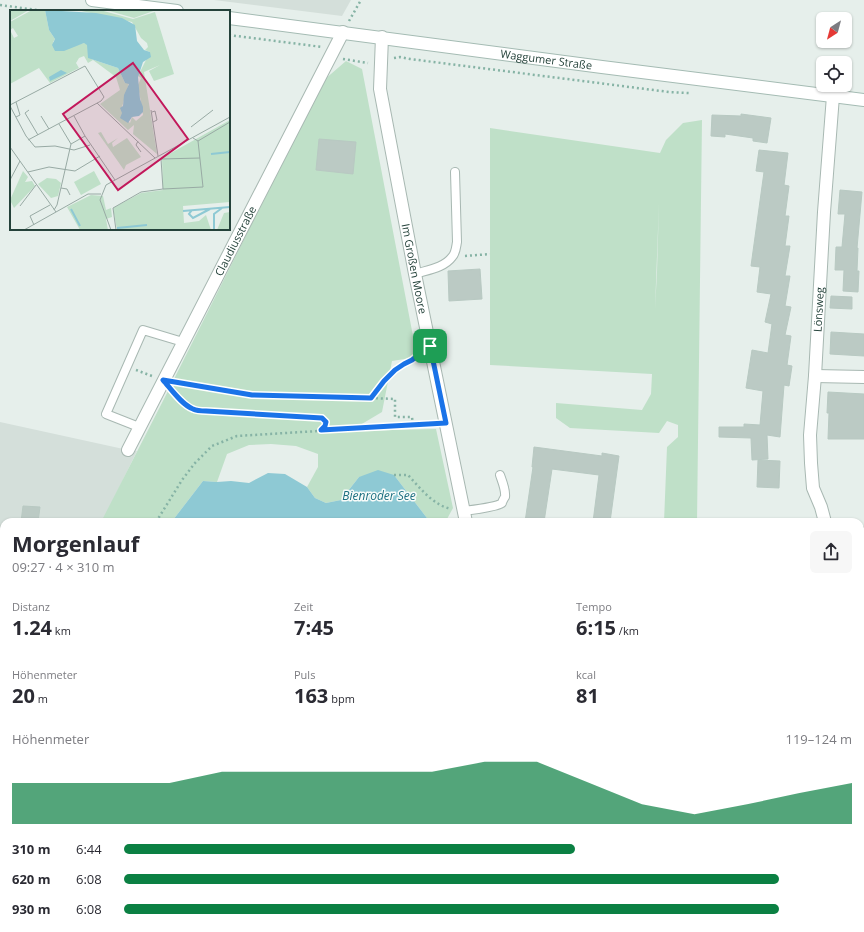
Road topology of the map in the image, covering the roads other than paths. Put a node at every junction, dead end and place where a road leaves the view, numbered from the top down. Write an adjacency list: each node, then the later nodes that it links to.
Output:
1 (92, 0): 2 (street)
2 (169, 10)
3 (230, 18): 4 (street, Waggumer Straße)
4 (343, 32): 5 (street, Waggumer Straße); 10 (street, Claudiusstraße)
5 (382, 38): 6 (street, Waggumer Straße); 9 (street, Im Großen Moore)
6 (833, 96): 7 (street, Waggumer Straße); 11 (street, Lönsweg)
7 (864, 100)
8 (455, 172): 9 (lane)
9 (415, 274): 16 (street, Im Großen Moore)
10 (183, 342): 13 (street, Claudiusstraße); 13 (lane)
11 (815, 376): 12 (street); 17 (street, Lönsweg)
12 (864, 377)
13 (139, 427): 14 (street, Claudiusstraße)
14 (128, 450)
15 (500, 475): 16 (lane)
16 (465, 515)
17 (824, 518)

